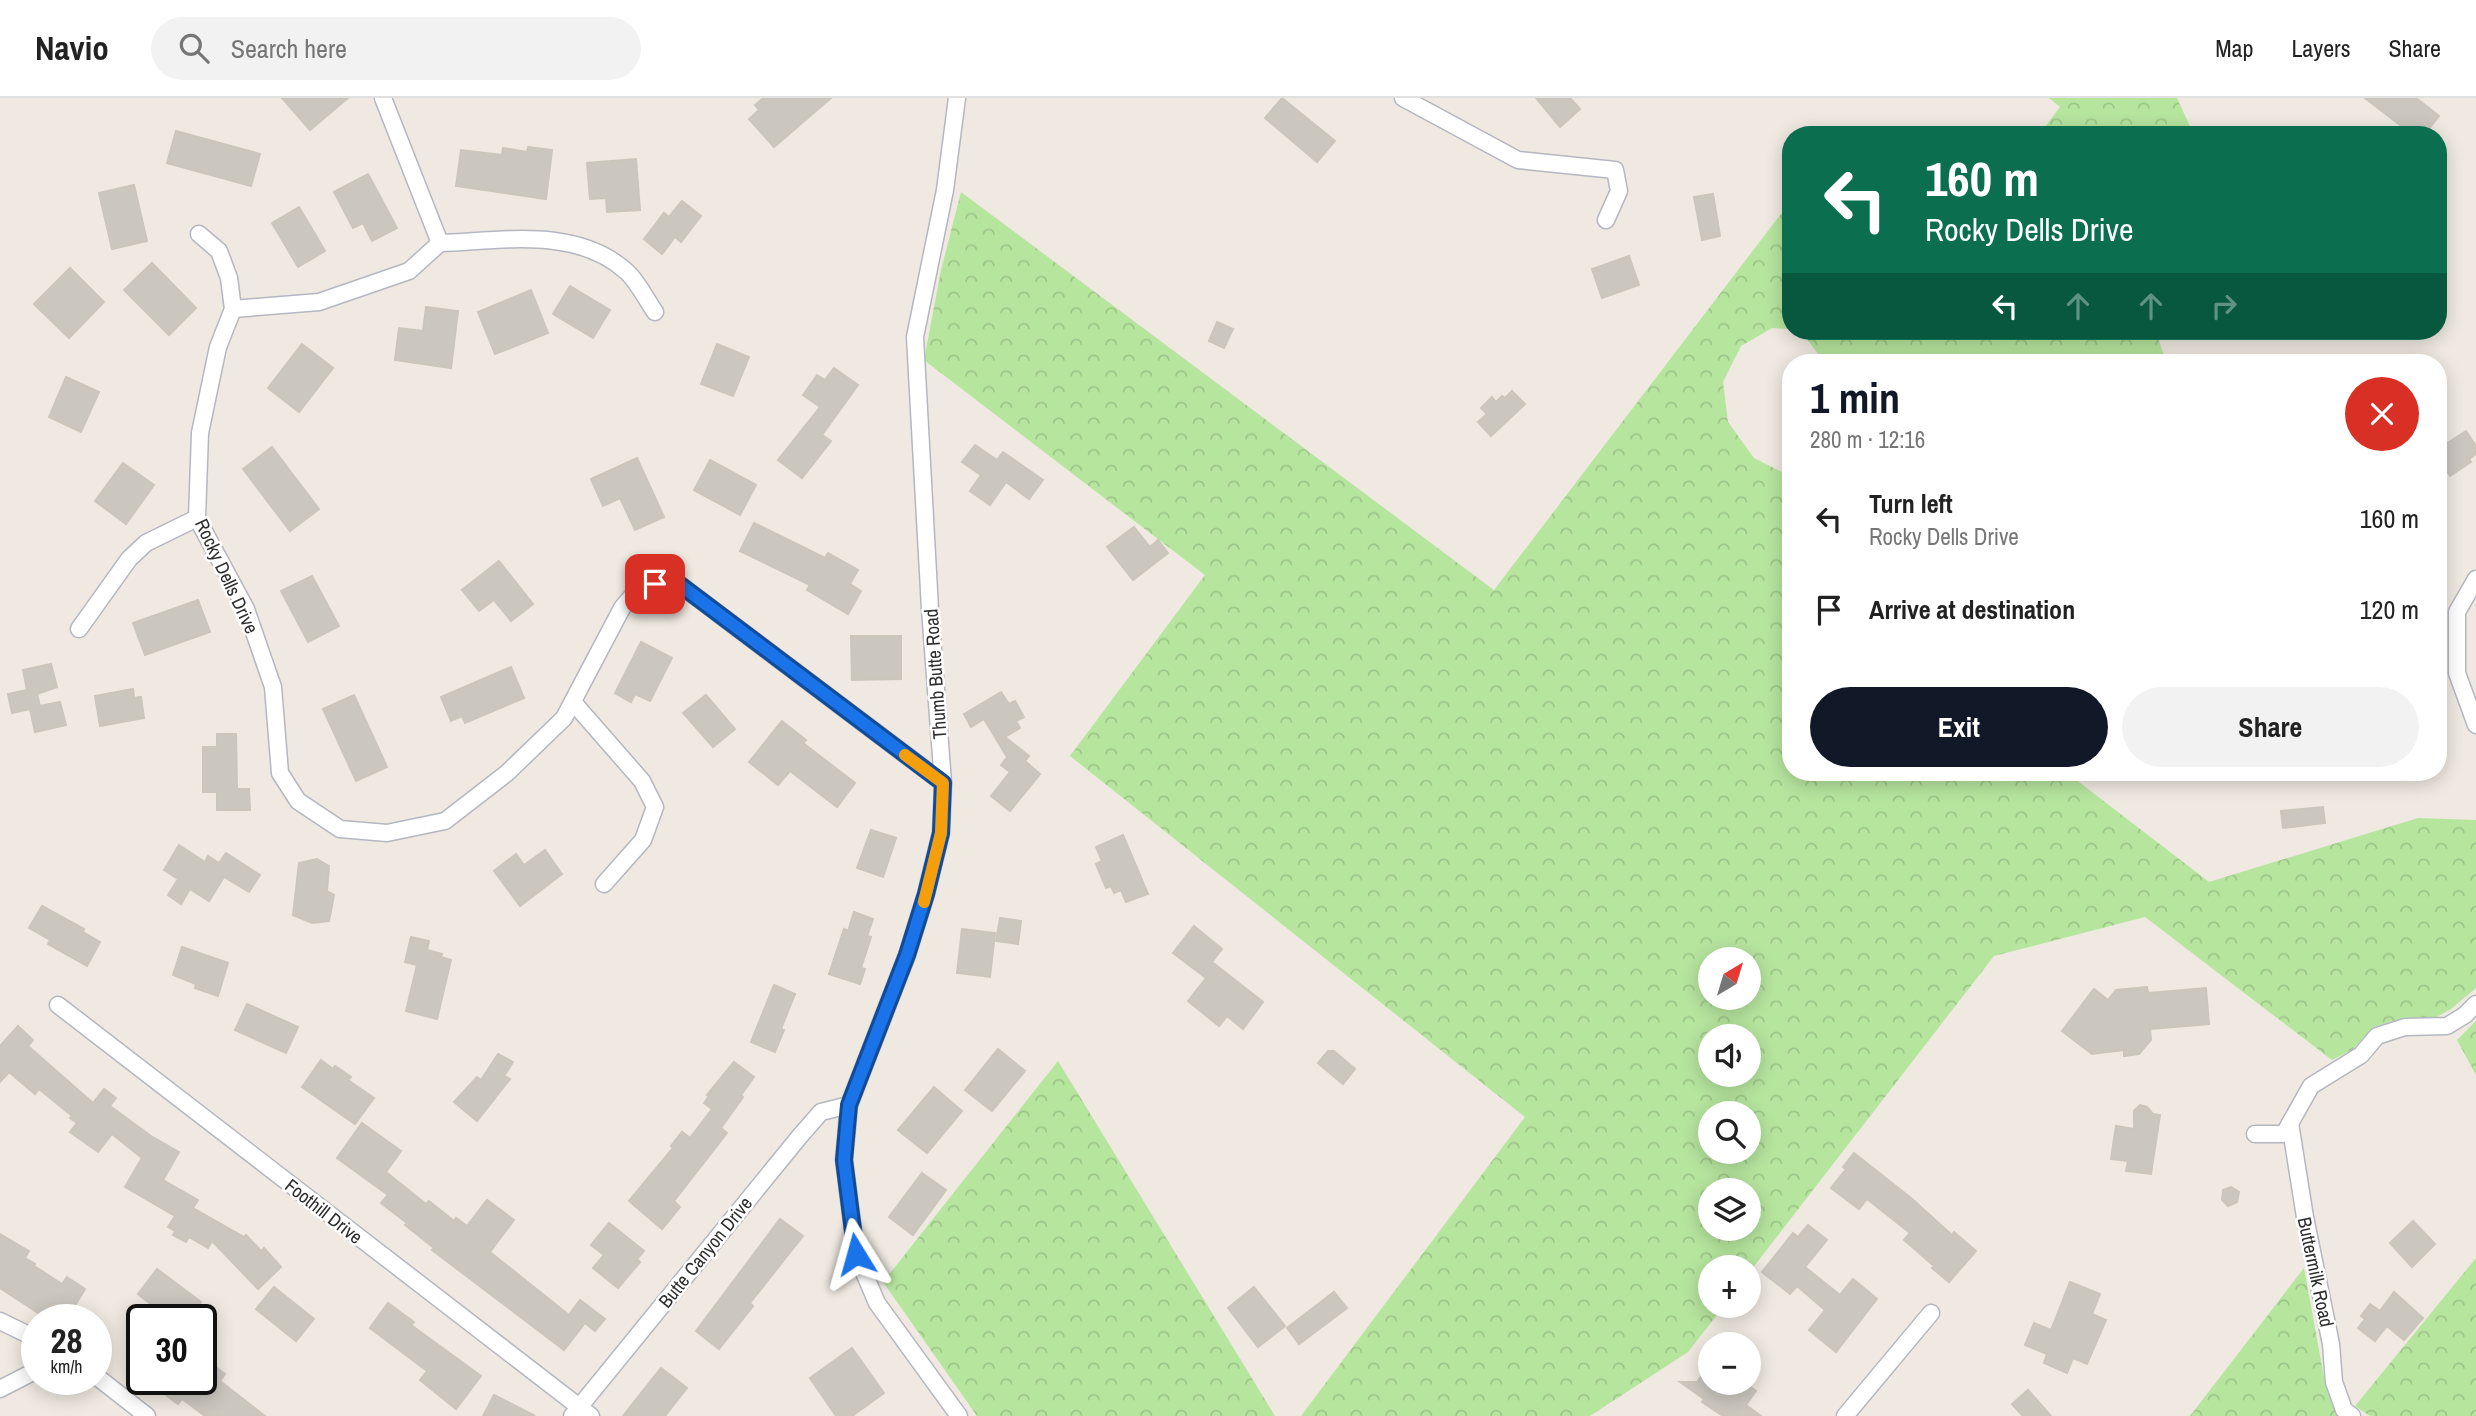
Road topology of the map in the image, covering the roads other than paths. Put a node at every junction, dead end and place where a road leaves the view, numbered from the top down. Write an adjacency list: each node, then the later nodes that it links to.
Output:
1 (383, 98): 6 (street)
2 (957, 98): 14 (street, Thumb Butte Road)
3 (1403, 98): 4 (street)
4 (1606, 219)
5 (199, 234): 7 (street)
6 (440, 243): 7 (street); 8 (street)
7 (233, 309): 9 (street, Rocky Dells Drive)
8 (655, 312)
9 (197, 518): 11 (street); 12 (street, Rocky Dells Drive)
10 (2476, 579): 13 (street)
11 (79, 629)
12 (573, 702): 14 (street, Rocky Dells Drive); 15 (street)
13 (2476, 725)
14 (943, 783): 18 (street, Thumb Butte Road)
15 (604, 884)
16 (2476, 1004): 19 (street)
17 (58, 1005): 27 (street, Foothill Drive)
18 (849, 1105): 27 (street, Butte Canyon Drive); 29 (street, Thumb Butte Road)
19 (2290, 1123): 20 (street); 31 (street, Buttermilk Road)
20 (2255, 1134)
21 (1931, 1313): 30 (street)
22 (0, 1321): 23 (street)
23 (21, 1331)
24 (21, 1378): 25 (street)
25 (0, 1389)
26 (112, 1389): 28 (street)
27 (581, 1413)
28 (147, 1416)
29 (959, 1416)
30 (1845, 1416)
31 (2352, 1416)

